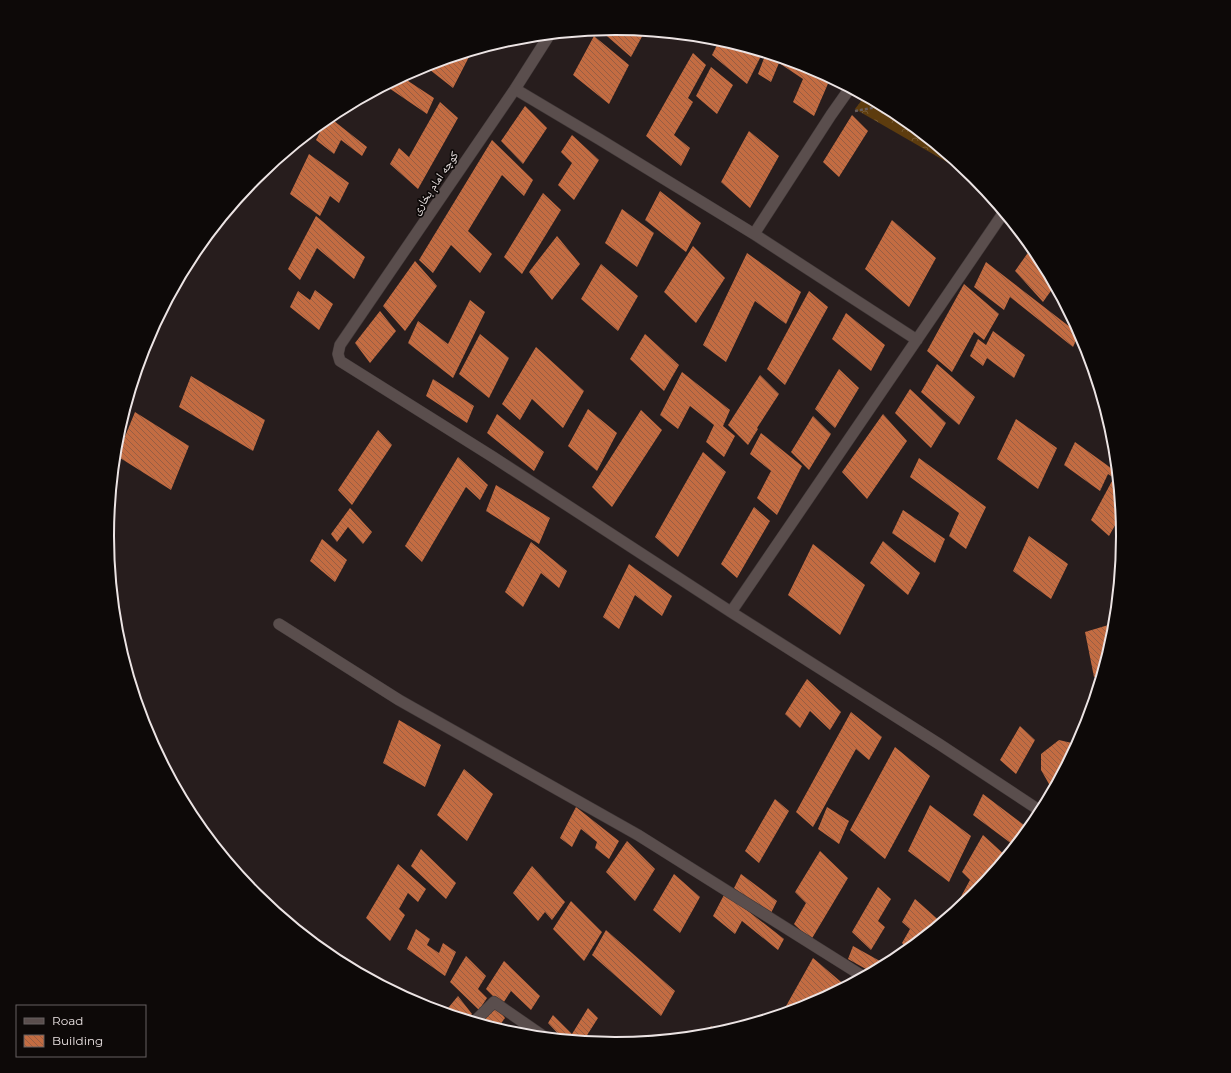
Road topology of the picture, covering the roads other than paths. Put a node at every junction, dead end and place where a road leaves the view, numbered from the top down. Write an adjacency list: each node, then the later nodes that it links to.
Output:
1 (546, 40): 2 (street, کوچه امام بخاری)
2 (515, 89): 5 (street); 7 (street, کوچه امام بخاری)
3 (847, 92): 5 (street)
4 (1001, 216): 6 (street)
5 (754, 234): 6 (street)
6 (917, 340): 7 (street)
7 (731, 612): 9 (street)
8 (279, 624): 10 (street)
9 (1036, 808)
10 (860, 974)
11 (478, 1018): 12 (street)
12 (537, 1031)

